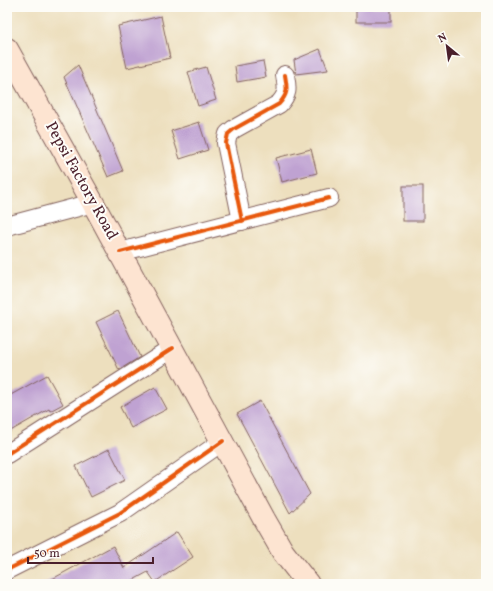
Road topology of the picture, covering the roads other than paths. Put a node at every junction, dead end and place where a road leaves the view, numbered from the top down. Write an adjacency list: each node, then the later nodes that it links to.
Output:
1 (7, 49): 4 (main road, Pepsi Factory Road)
2 (285, 75): 5 (street)
3 (330, 198): 5 (street)
4 (93, 203): 6 (street); 7 (main road, Pepsi Factory Road)
5 (242, 221): 7 (street)
6 (7, 226)
7 (120, 252): 8 (main road, Pepsi Factory Road)
8 (173, 348): 9 (main road, Pepsi Factory Road); 10 (street)
9 (223, 441): 11 (street); 12 (main road, Pepsi Factory Road)
10 (7, 454)
11 (7, 570)
12 (308, 584)

